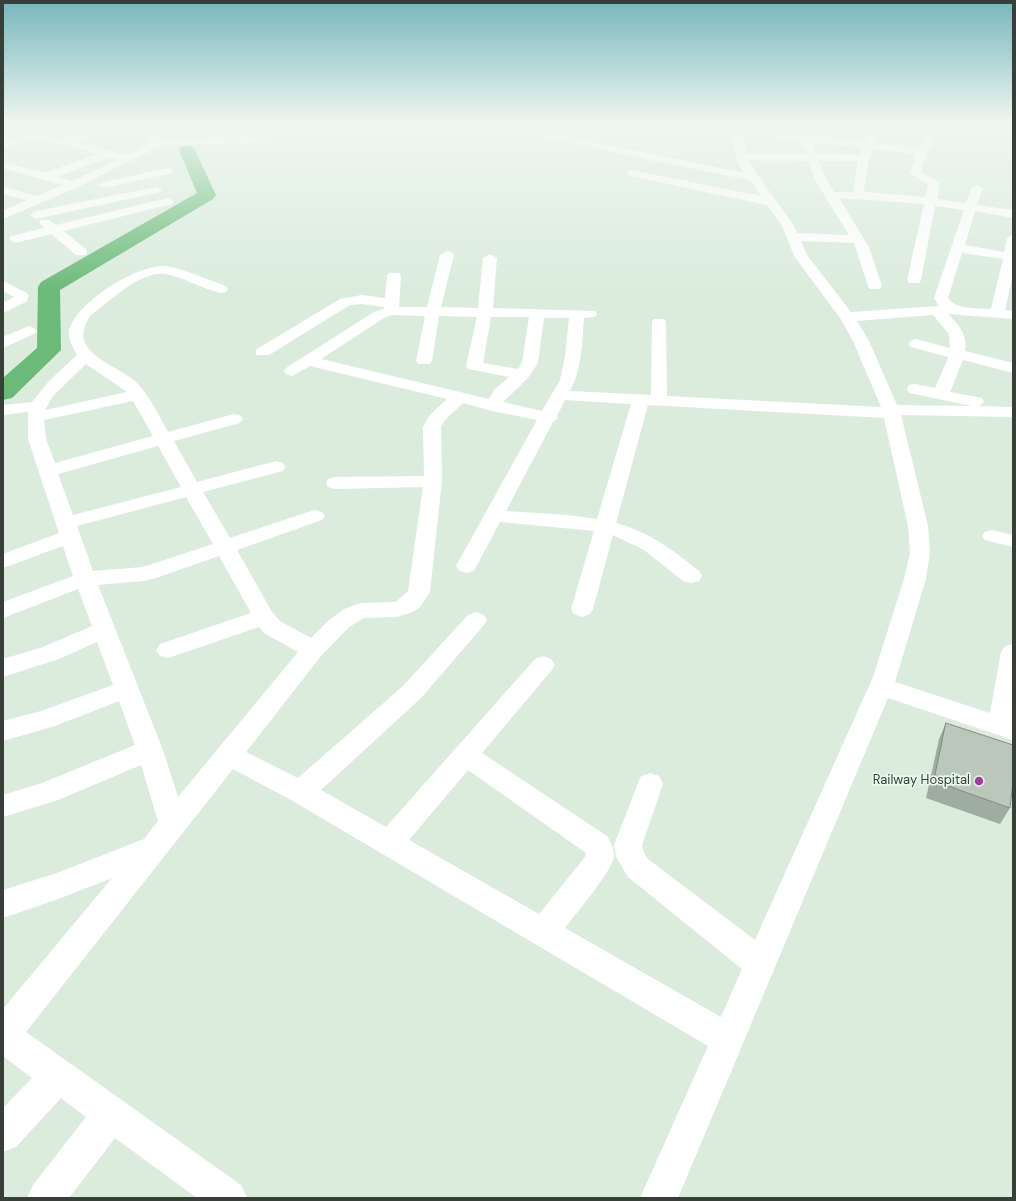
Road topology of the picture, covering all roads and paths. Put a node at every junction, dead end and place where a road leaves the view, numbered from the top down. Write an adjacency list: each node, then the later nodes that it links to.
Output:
1 (53, 179): 10 (street)
2 (87, 179): 10 (street)
3 (97, 179): 11 (street)
4 (131, 179): 11 (street)
5 (660, 179): 21 (street)
6 (755, 179): 21 (street)
7 (821, 179): 16 (street)
8 (858, 179): 15 (street)
9 (926, 179): 19 (street)
10 (74, 185): 18 (street)
11 (104, 185): 17 (street)
12 (169, 187): 17 (street)
13 (977, 188): 23 (street)
14 (3, 190): 18 (street)
15 (853, 194): 16 (street); 19 (street); 27 (street)
16 (830, 195): 27 (street)
17 (120, 197): 26 (street)
18 (39, 200): 22 (street)
19 (930, 201): 23 (street); 39 (street)
20 (168, 202): 28 (street)
21 (771, 202): 29 (street)
22 (24, 206): 25 (street); 26 (street)
23 (970, 207): 24 (street); 32 (street)
24 (1013, 214)
25 (3, 215)
26 (36, 215): 28 (street)
27 (843, 216): 31 (street)
28 (53, 229): 33 (street); 34 (street)
29 (792, 237): 31 (street); 52 (street)
30 (1013, 238): 36 (street)
31 (857, 239): 41 (street)
32 (957, 248): 36 (street); 45 (street)
33 (7, 250)
34 (81, 252)
35 (447, 255): 47 (street)
36 (1012, 257): 50 (street)
37 (490, 258): 48 (street)
38 (394, 276): 43 (street)
39 (914, 280)
40 (3, 285): 44 (street)
41 (875, 286)
42 (221, 288): 62 (street)
43 (391, 307): 47 (street); 56 (street); 59 (street)
44 (3, 309)
45 (954, 309): 46 (street); 50 (street)
46 (937, 310): 52 (street); 61 (street)
47 (433, 311): 48 (street); 64 (street)
48 (485, 312): 49 (street); 67 (street)
49 (537, 313): 67 (street); 71 (street)
50 (997, 314): 51 (street)
51 (1013, 315)
52 (847, 317): 78 (street)
53 (659, 322): 73 (street)
54 (274, 328): 56 (street)
55 (29, 331): 57 (street)
56 (294, 334): 59 (street); 60 (street)
57 (3, 343)
58 (916, 344): 61 (street)
59 (333, 345): 63 (street)
60 (264, 352)
61 (957, 354): 65 (street); 69 (street)
62 (85, 356): 70 (street); 76 (street)
63 (308, 361): 66 (street); 72 (street)
64 (424, 361)
65 (1013, 368)
66 (292, 371)
67 (522, 375): 74 (street)
68 (915, 389): 69 (street)
69 (941, 394): 77 (street)
70 (138, 395): 76 (street); 81 (street)
71 (561, 395): 73 (street); 79 (street)
72 (458, 398): 74 (street); 84 (street)
73 (650, 400): 78 (street); 89 (street)
74 (492, 406): 79 (street)
75 (6, 410): 76 (street)
76 (36, 411): 83 (street)
77 (1013, 411): 78 (street)
78 (891, 412): 108 (street)
79 (549, 418): 88 (street)
80 (234, 419): 81 (street)
81 (164, 439): 83 (street); 86 (street)
82 (276, 467): 86 (street)
83 (48, 471): 90 (street)
84 (432, 481): 85 (street); 104 (street)
85 (335, 483)
86 (192, 489): 90 (street); 93 (street)
87 (315, 516): 93 (street)
88 (493, 516): 89 (street); 95 (street)
89 (604, 527): 96 (street); 98 (street)
90 (68, 530): 94 (street); 97 (street)
91 (992, 536): 92 (street)
92 (1013, 541)
93 (225, 548): 97 (street); 100 (street)
94 (3, 560)
95 (467, 566)
96 (691, 576)
97 (86, 579): 99 (street); 102 (street)
98 (582, 609)
99 (3, 610)
100 (264, 617): 103 (street); 104 (street)
101 (476, 620): 116 (street)
102 (104, 630): 107 (street); 109 (street)
103 (168, 650)
104 (313, 650): 113 (street)
105 (1013, 652): 110 (street)
106 (543, 665): 114 (street)
107 (3, 668)
108 (881, 687): 110 (street); 123 (street)
109 (127, 689): 111 (street); 112 (street)
110 (1006, 728)
111 (3, 731)
112 (150, 750): 117 (street); 118 (street)
113 (229, 755): 116 (street); 118 (street)
114 (466, 755): 119 (street); 122 (street)
115 (650, 784): 123 (street)
116 (301, 792): 119 (street)
117 (3, 806)
118 (172, 824): 120 (street)
119 (389, 843): 122 (street)
120 (154, 848): 121 (street); 124 (street)
121 (3, 904)
122 (543, 932): 125 (street)
123 (761, 964): 125 (street)
124 (3, 1035): 126 (street)
125 (728, 1039): 131 (street)
126 (59, 1075): 127 (street); 128 (street)
127 (112, 1113): 129 (street); 130 (street)
128 (3, 1134)
129 (46, 1198)
130 (228, 1198)
131 (659, 1198)

